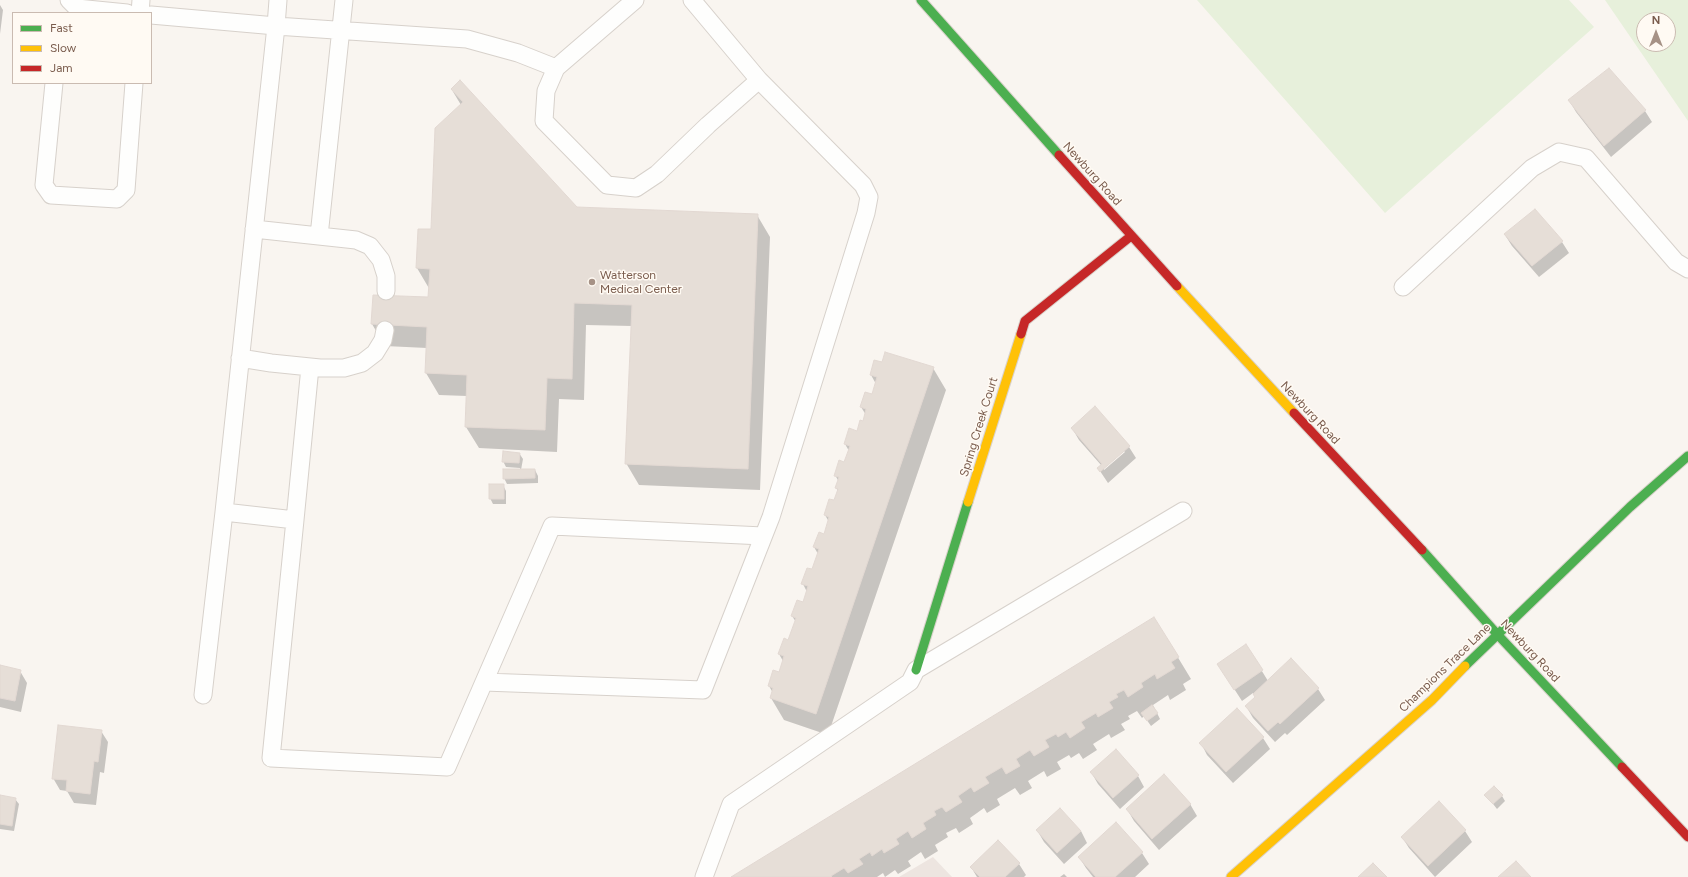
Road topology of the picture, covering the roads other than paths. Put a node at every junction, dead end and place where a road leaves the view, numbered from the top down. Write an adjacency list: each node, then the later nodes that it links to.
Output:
1 (141, 0): 9 (lane)
2 (278, 0): 11 (lane)
3 (344, 0): 12 (lane)
4 (635, 0): 13 (lane)
5 (692, 0): 14 (lane)
6 (921, 0): 19 (main road, Newburg Road)
7 (68, 5): 8 (lane)
8 (117, 12)
9 (140, 12)
10 (152, 15): 11 (lane)
11 (276, 26): 12 (lane); 17 (lane)
12 (340, 30): 13 (lane); 18 (lane)
13 (556, 68): 14 (lane)
14 (759, 80): 30 (lane)
15 (54, 84): 16 (lane)
16 (134, 84)
17 (254, 229): 18 (lane); 24 (lane)
18 (319, 236): 22 (lane)
19 (1132, 236): 31 (main road, Newburg Road); 32 (main road, Spring Creek Court)
20 (1688, 269): 21 (lane)
21 (1403, 287)
22 (386, 291)
23 (385, 330): 25 (lane)
24 (240, 358): 25 (lane); 28 (lane)
25 (310, 367): 29 (lane)
26 (1688, 456): 31 (main road, Champions Trace Lane)
27 (1183, 510): 32 (lane)
28 (224, 512): 29 (lane); 34 (lane)
29 (295, 520): 33 (lane)
30 (763, 536): 33 (lane); 33 (lane)
31 (1497, 634): 35 (main road, Newburg Road); 37 (main road, Champions Trace Lane)
32 (916, 670): 36 (lane)
33 (484, 682)
34 (203, 695)
35 (1688, 837)
36 (704, 877)
37 (1231, 877)

